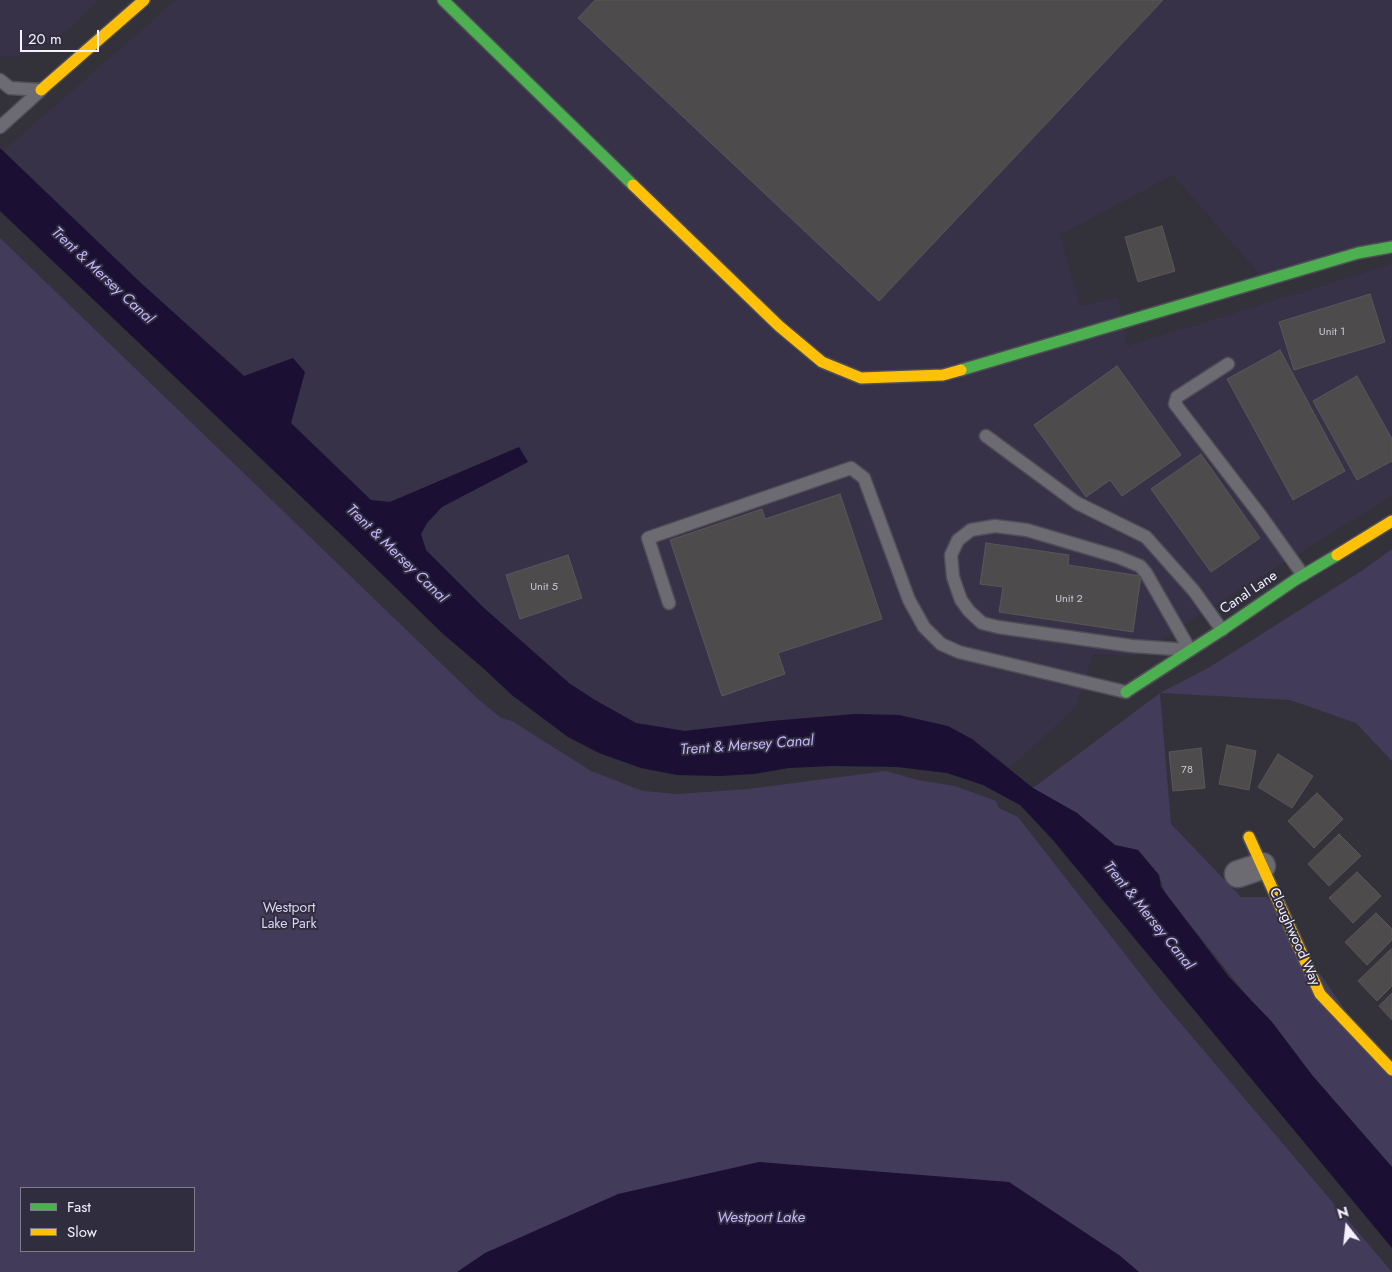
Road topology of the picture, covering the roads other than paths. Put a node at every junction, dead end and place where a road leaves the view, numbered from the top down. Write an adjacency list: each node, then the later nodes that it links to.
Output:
1 (144, 0): 4 (street)
2 (443, 0): 6 (street)
3 (0, 80): 4 (lane)
4 (41, 90): 5 (lane)
5 (1, 126)
6 (1392, 247)
7 (1228, 364): 10 (lane)
8 (986, 436): 12 (lane)
9 (1392, 521): 10 (street, Canal Lane)
10 (1303, 575): 12 (street, Canal Lane)
11 (669, 603): 14 (lane)
12 (1222, 630): 13 (street, Canal Lane)
13 (1190, 650): 13 (lane); 14 (street, Canal Lane)
14 (1126, 692)
15 (1249, 837): 16 (street, Cloughwood Way)
16 (1392, 1070)

